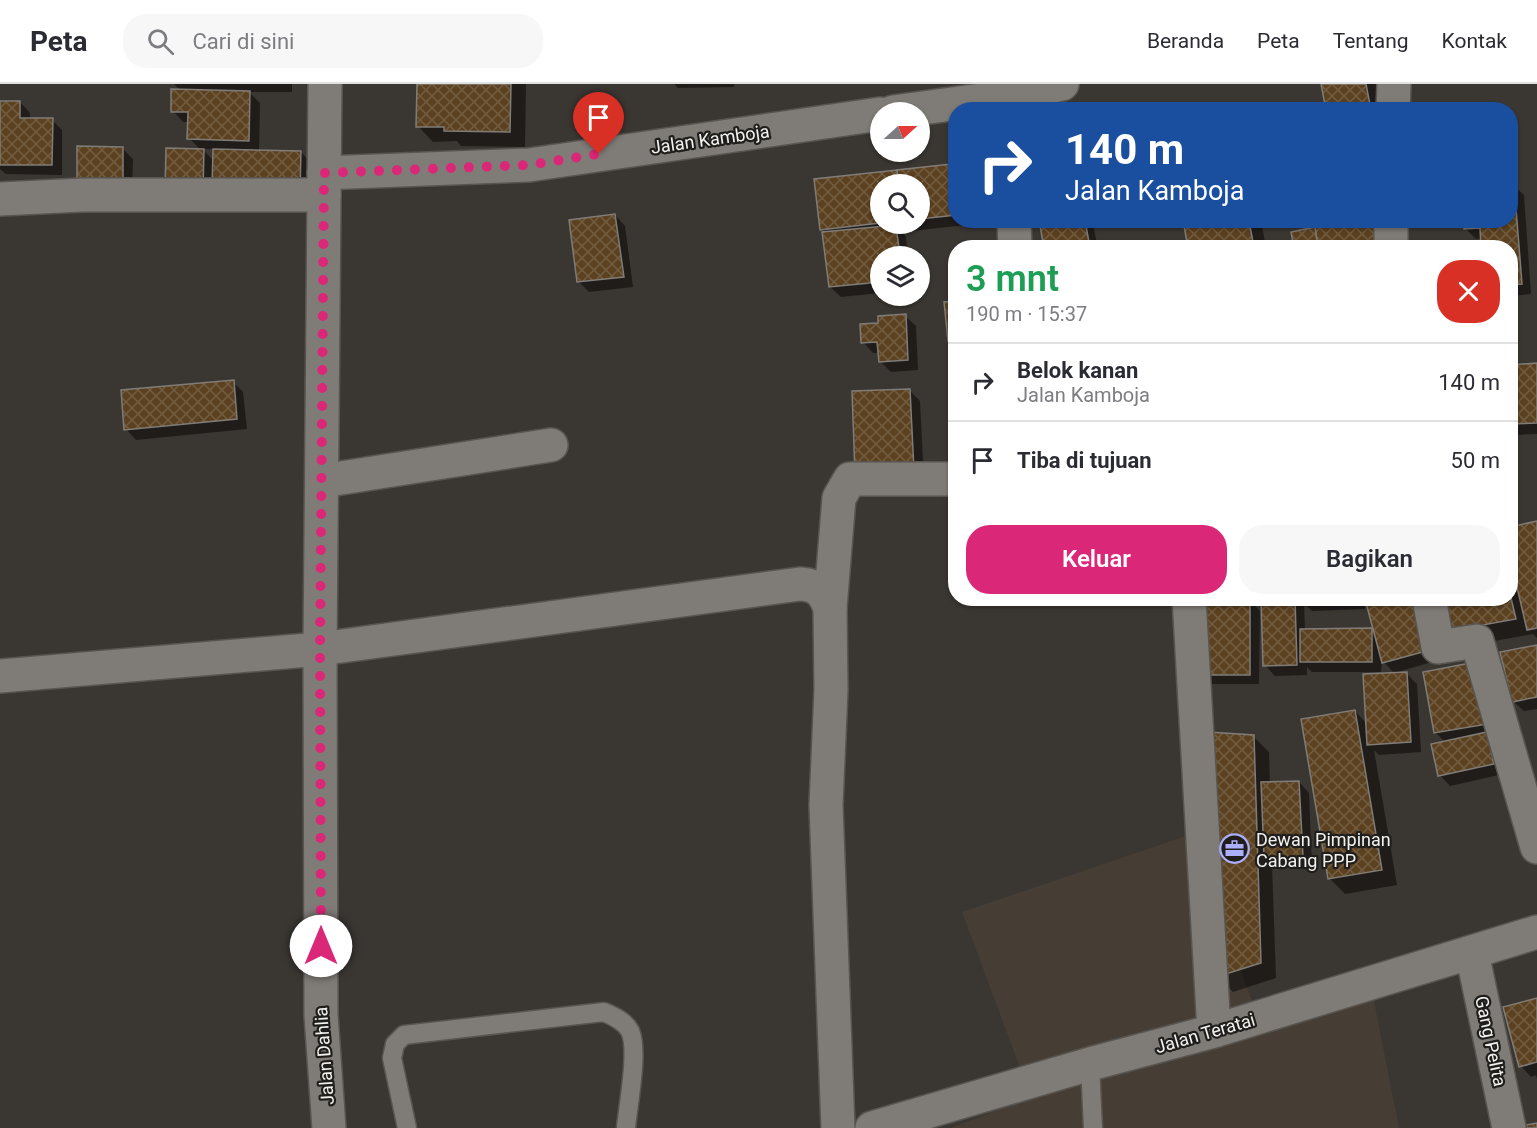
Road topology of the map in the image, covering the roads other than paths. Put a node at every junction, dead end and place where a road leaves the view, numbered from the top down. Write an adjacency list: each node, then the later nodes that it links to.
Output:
1 (325, 84): 10 (street, Jalan Dahlia)
2 (1062, 84): 4 (street)
3 (1394, 84): 6 (street)
4 (1011, 96): 5 (street)
5 (967, 102)
6 (1394, 102)
7 (948, 105): 8 (street)
8 (930, 107)
9 (870, 115): 10 (street, Jalan Kamboja)
10 (324, 184): 11 (street, Jalan Kamboja); 14 (street, Jalan Dahlia)
11 (0, 199)
12 (551, 445): 14 (street)
13 (948, 479): 17 (street)
14 (322, 481): 18 (street, Jalan Dahlia)
15 (1188, 606): 23 (street)
16 (1430, 606): 20 (street)
17 (830, 608): 18 (street); 28 (street)
18 (320, 649): 19 (street); 25 (street, Jalan Dahlia)
19 (0, 676)
20 (1537, 847)
21 (1537, 932): 22 (street, Jalan Teratai)
22 (1472, 953): 23 (street, Jalan Teratai); 31 (street, Gang Pelita)
23 (1214, 1031): 24 (street, Jalan Teratai)
24 (1090, 1064): 29 (street, Jalan Teratai); 30 (lane)
25 (330, 1128)
26 (407, 1128): 27 (lane)
27 (626, 1128)
28 (838, 1128)
29 (872, 1128)
30 (1093, 1128)
31 (1509, 1128)

